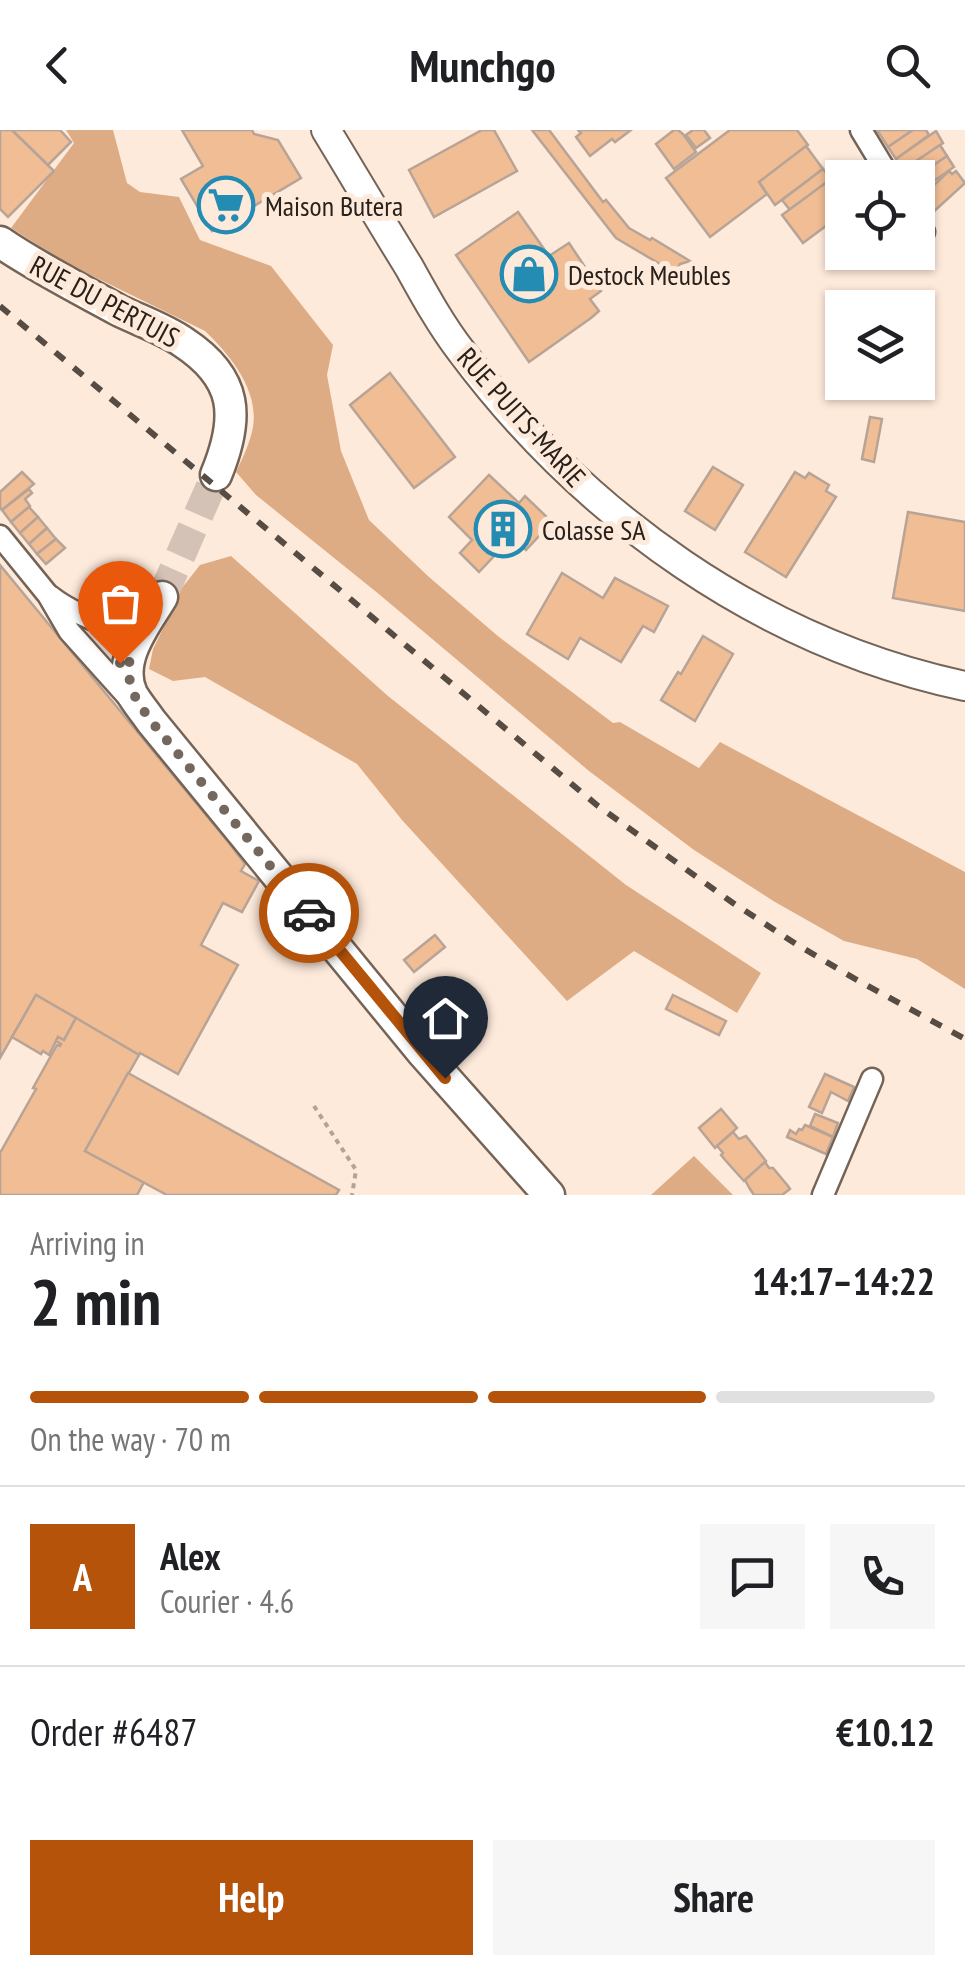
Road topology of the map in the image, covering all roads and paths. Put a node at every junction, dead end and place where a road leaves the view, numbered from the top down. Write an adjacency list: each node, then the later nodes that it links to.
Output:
1 (326, 130): 12 (street, RUE PUITS-MARIE)
2 (860, 130): 3 (street)
3 (879, 160)
4 (0, 242): 5 (main road, RUE DU PERTUIS)
5 (216, 474)
6 (0, 536): 7 (street)
7 (48, 595): 9 (street); 11 (street)
8 (157, 604): 9 (street); 10 (main road)
9 (101, 621): 10 (street)
10 (130, 656): 11 (street); 13 (main road)
11 (98, 664): 13 (street)
12 (965, 686)
13 (151, 721): 17 (main road)
14 (872, 1079): 18 (street)
15 (314, 1106): 16 (path)
16 (352, 1195)
17 (549, 1195)
18 (823, 1195)

